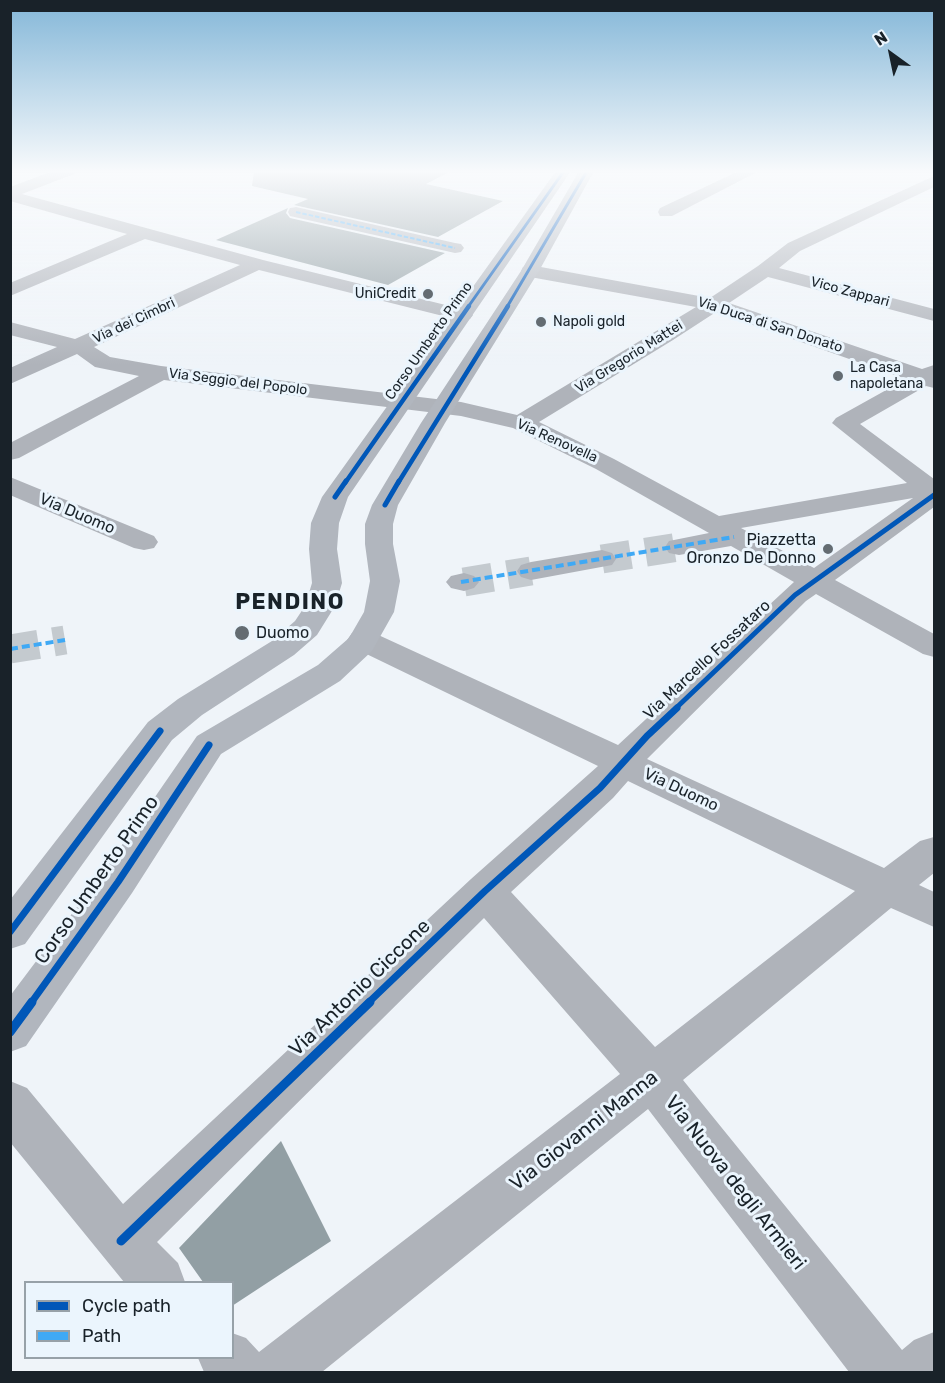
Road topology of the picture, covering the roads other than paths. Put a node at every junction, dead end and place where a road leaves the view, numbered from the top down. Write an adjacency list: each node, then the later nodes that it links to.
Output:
1 (138, 236): 11 (street)
2 (153, 236): 8 (street)
3 (400, 236): 7 (street)
4 (519, 236): 13 (main road, Corso Umberto Primo)
5 (550, 236): 10 (main road)
6 (818, 236): 9 (street, Via Gregorio Mattei)
7 (455, 248)
8 (257, 264): 13 (street); 16 (street, Via dei Cimbri)
9 (765, 270): 12 (street, Via Gregorio Mattei); 14 (street, Vico Zappari)
10 (530, 271): 12 (street, Via Duca di San Donato); 21 (main road)
11 (10, 290)
12 (713, 304): 19 (street, Via Duca di San Donato); 22 (street, Via Gregorio Mattei)
13 (463, 315): 20 (main road, Corso Umberto Primo)
14 (934, 315)
15 (10, 328): 16 (street, Via Seggio del Popolo)
16 (80, 347): 17 (street, Via Seggio del Popolo); 18 (street, Via dei Cimbri)
17 (161, 373): 20 (street, Via Seggio del Popolo); 23 (street)
18 (10, 377)
19 (931, 377): 25 (street)
20 (401, 402): 21 (street, Via Renovella); 39 (main road, Corso Umberto Primo)
21 (443, 406): 22 (street, Via Renovella); 32 (main road)
22 (521, 423): 26 (street, Via Renovella)
23 (10, 453)
24 (10, 485): 27 (street, Via Duomo)
25 (933, 491): 26 (street); 31 (street, Via Marcello Fossataro)
26 (716, 527): 28 (street); 31 (street, Via Renovella)
27 (144, 542)
28 (679, 547)
29 (602, 560): 30 (street)
30 (531, 571)
31 (814, 581): 33 (street); 34 (street, Via Marcello Fossataro)
32 (363, 640): 34 (street, Via Duomo); 40 (main road, Corso Umberto Primo)
33 (934, 647)
34 (624, 762): 36 (street, Via Duomo); 37 (street, Via Antonio Ciccone)
35 (934, 852): 36 (street, Via Giovanni Manna)
36 (888, 887): 38 (street, Via Duomo); 41 (street, Via Giovanni Manna)
37 (485, 891): 41 (street, Via Nuova degli Armieri); 43 (street, Via Antonio Ciccone)
38 (934, 910)
39 (10, 932)
40 (10, 1032)
41 (651, 1077): 48 (street, Via Giovanni Manna); 49 (street, Via Nuova degli Armieri)
42 (10, 1104): 43 (street)
43 (121, 1241): 44 (street)
44 (158, 1281)
45 (227, 1359): 47 (street)
46 (934, 1360): 50 (street)
47 (239, 1372)
48 (278, 1372)
49 (884, 1372)
50 (918, 1372)

